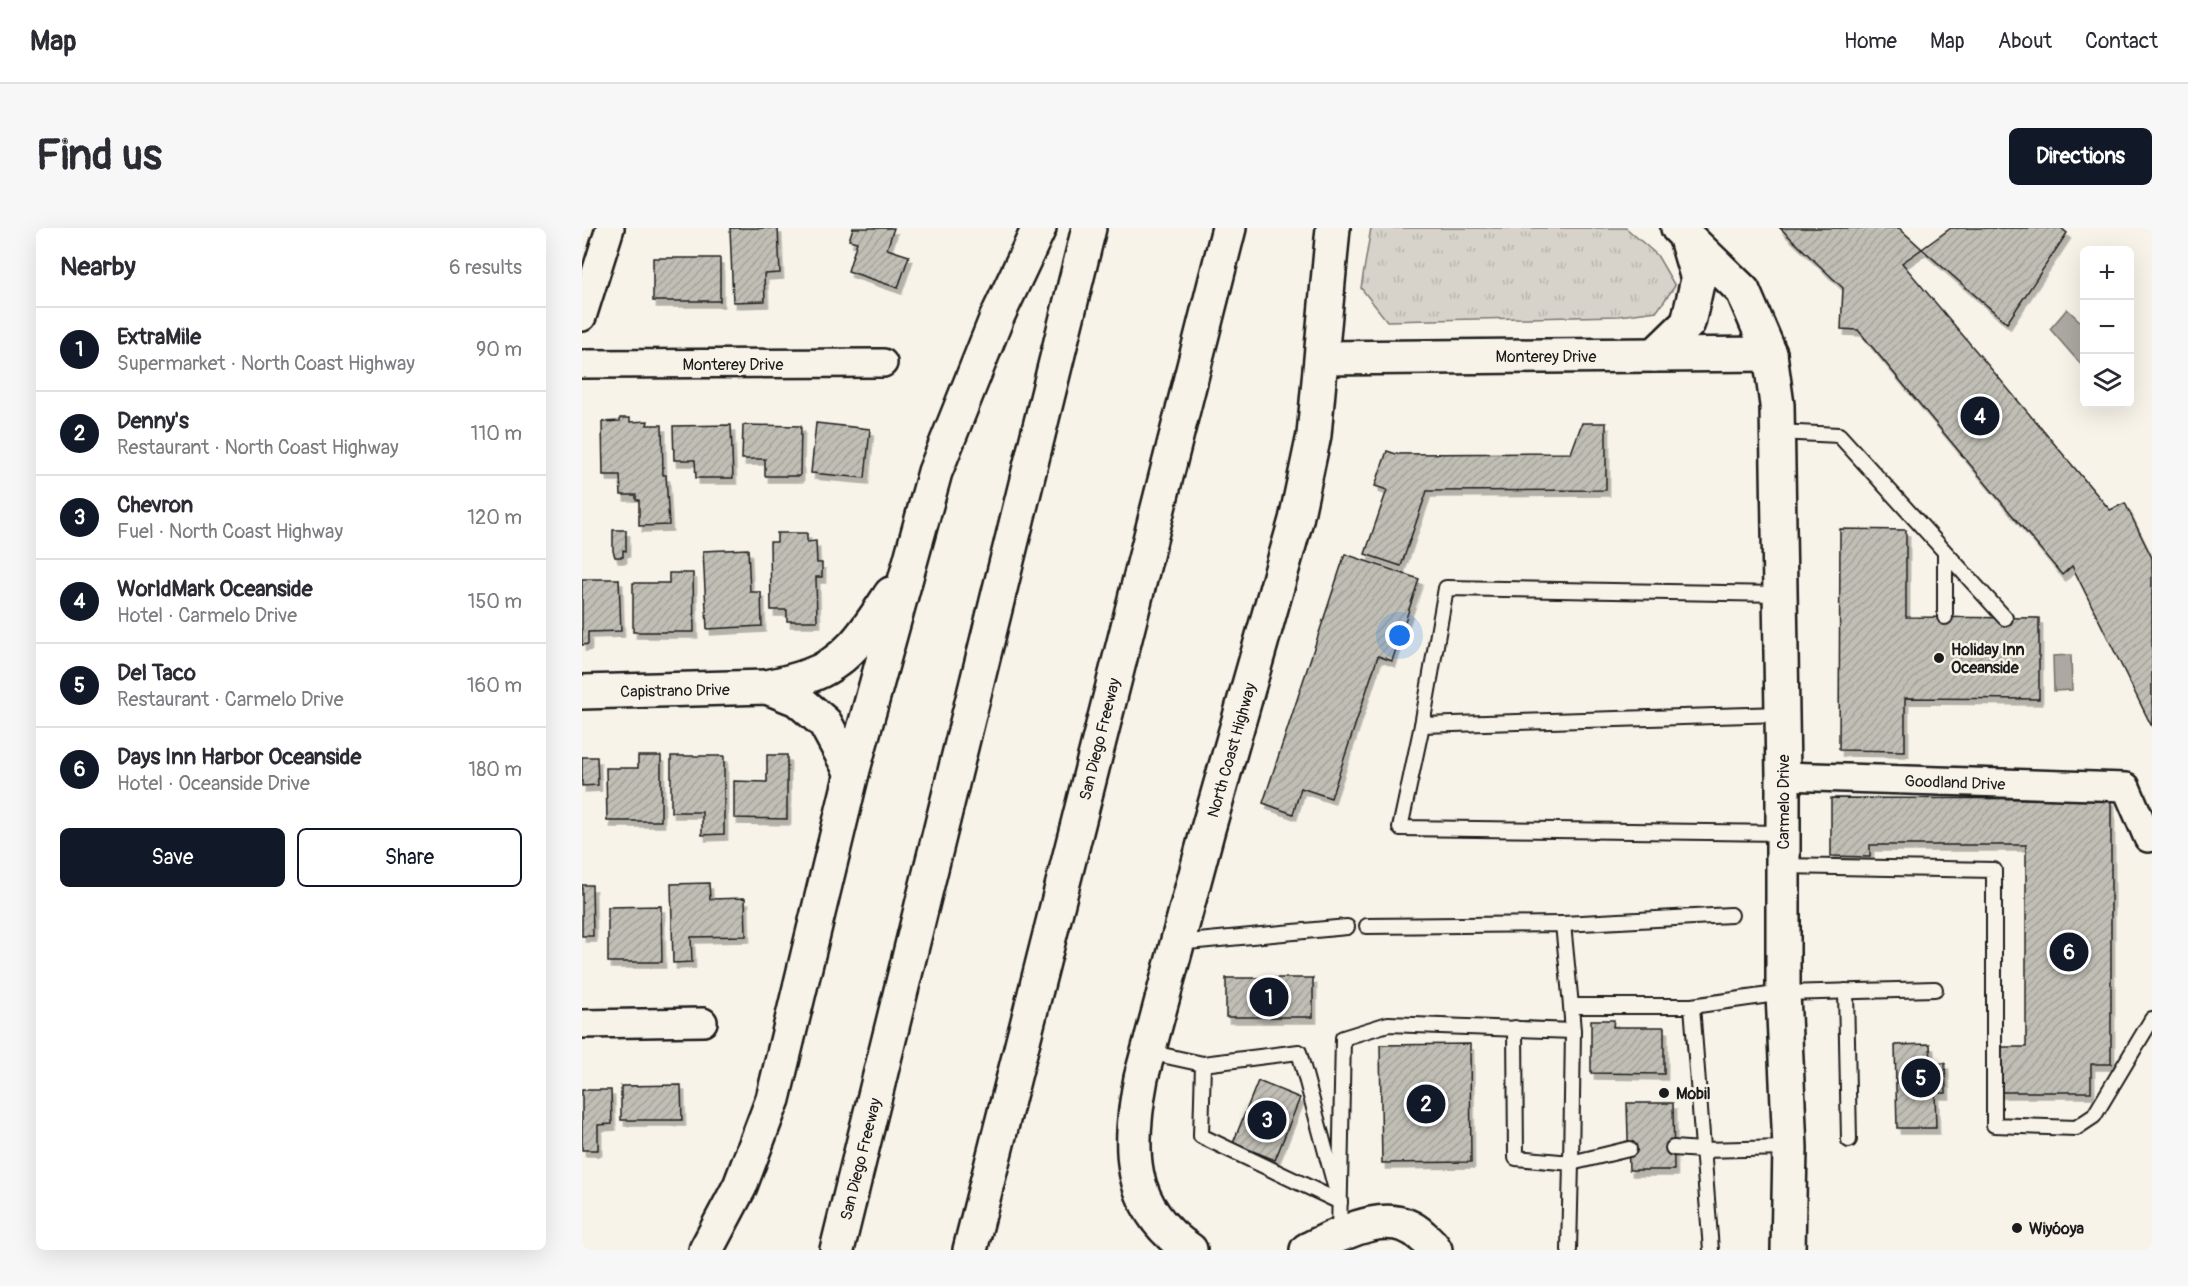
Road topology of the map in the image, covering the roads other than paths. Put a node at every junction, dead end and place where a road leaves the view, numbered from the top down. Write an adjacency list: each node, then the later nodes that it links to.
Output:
1 (610, 228): 7 (street)
2 (1039, 228): 15 (main road)
3 (1089, 228): 51 (main road, San Diego Freeway)
4 (1229, 228): 57 (main road, San Diego Freeway)
5 (1333, 228): 10 (main road, North Coast Highway)
6 (1681, 231): 8 (main road, Carmelo Drive); 9 (main road)
7 (582, 317)
8 (1770, 354): 9 (main road, Monterey Drive); 13 (main road, Carmelo Drive)
9 (1655, 355): 10 (main road, Monterey Drive)
10 (1322, 358): 32 (main road, North Coast Highway)
11 (883, 363): 12 (street, Monterey Drive)
12 (582, 364)
13 (1777, 432): 14 (lane); 16 (main road, Carmelo Drive)
14 (1945, 554): 17 (lane); 18 (lane)
15 (906, 573): 19 (main road); 23 (main road)
16 (1780, 594): 21 (main road, Carmelo Drive); 22 (lane)
17 (1946, 617)
18 (2005, 618)
19 (767, 687): 20 (main road, Capistrano Drive); 23 (main road)
20 (582, 692)
21 (1782, 714): 22 (lane); 24 (main road, Carmelo Drive)
22 (1422, 725): 25 (lane)
23 (852, 773): 54 (main road)
24 (1783, 776): 25 (main road, Carmelo Drive); 26 (street, Goodland Drive)
25 (1783, 833): 27 (main road, Carmelo Drive)
26 (2150, 845)
27 (1783, 866): 35 (main road, Carmelo Drive); 38 (lane)
28 (1731, 915): 29 (lane)
29 (1563, 924): 30 (lane); 36 (lane)
30 (1367, 926)
31 (1347, 927): 32 (lane)
32 (1178, 943): 43 (main road, North Coast Highway)
33 (1935, 989): 34 (lane)
34 (1846, 992): 35 (lane); 45 (lane)
35 (1783, 993): 37 (lane); 47 (main road, Carmelo Drive)
36 (1571, 1006): 37 (lane); 42 (lane)
37 (1692, 1006): 49 (lane)
38 (2152, 1019)
39 (703, 1022): 40 (street)
40 (582, 1024)
41 (1515, 1028): 42 (lane); 50 (lane); 52 (lane)
42 (1573, 1031): 50 (lane)
43 (1148, 1052): 44 (lane); 58 (main road, North Coast Highway)
44 (1203, 1064): 52 (lane); 52 (lane)
45 (1849, 1140)
46 (1673, 1148): 49 (lane)
47 (1790, 1148): 49 (lane); 63 (main road, Carmelo Drive)
48 (1629, 1149): 50 (lane)
49 (1702, 1150): 62 (lane)
50 (1572, 1163): 61 (lane)
51 (856, 1176): 55 (main road); 56 (main road, San Diego Freeway)
52 (1340, 1202): 53 (lane)
53 (1339, 1236): 59 (main road); 60 (main road)
54 (706, 1250)
55 (827, 1250)
56 (837, 1250)
57 (970, 1250)
58 (1190, 1250)
59 (1307, 1250)
60 (1435, 1250)
61 (1569, 1250)
62 (1711, 1250)
63 (1788, 1250)

